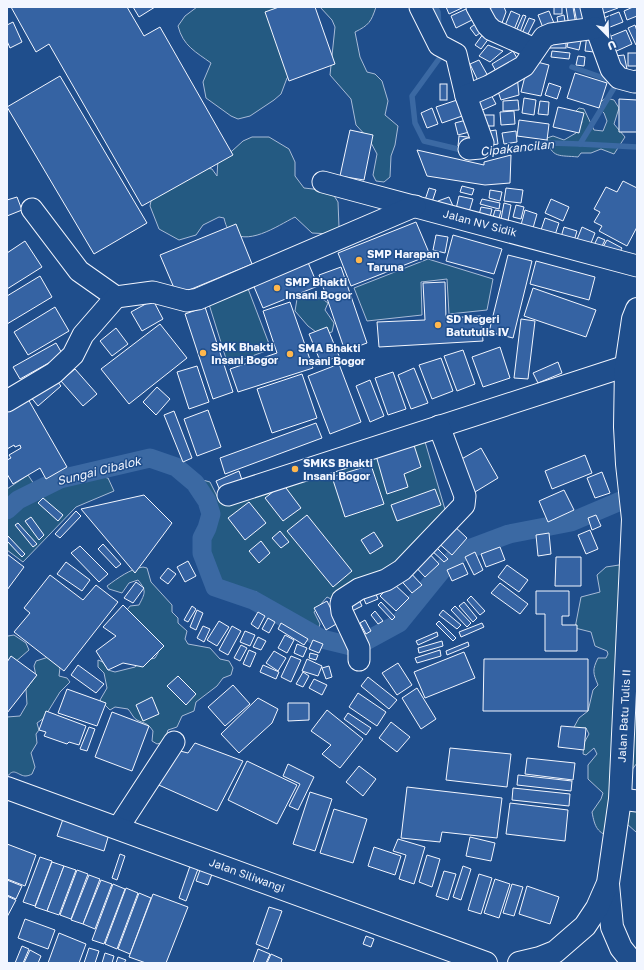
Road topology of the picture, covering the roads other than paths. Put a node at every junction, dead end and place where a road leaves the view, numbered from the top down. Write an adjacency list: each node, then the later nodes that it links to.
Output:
1 (420, 7): 7 (street)
2 (477, 7): 5 (street)
3 (591, 7): 4 (street)
4 (596, 28): 5 (street); 6 (street)
5 (535, 49): 7 (street)
6 (637, 81)
7 (466, 96): 8 (street)
8 (469, 149)
9 (323, 182): 10 (street, Jalan NV Sidik)
10 (415, 206): 12 (street, Jalan NV Sidik); 13 (street)
11 (32, 209): 13 (street)
12 (637, 266)
13 (116, 297): 16 (street)
14 (637, 309): 15 (main road, Jalan Batu Tulis II)
15 (626, 366): 17 (street); 18 (main road, Jalan Batu Tulis II)
16 (7, 401)
17 (439, 426): 19 (street); 20 (street)
18 (631, 428): 23 (main road, Jalan Batu Tulis II)
19 (228, 495)
20 (358, 649)
21 (174, 742): 24 (street)
22 (7, 788): 24 (main road, Jalan Siliwangi)
23 (628, 800): 25 (main road, Jalan Batu Tulis II)
24 (118, 828): 26 (main road, Jalan Siliwangi)
25 (608, 883): 27 (main road, Jalan Batu Tulis II); 28 (main road, Jalan Batu Tulis II)
26 (486, 963)
27 (519, 963)
28 (633, 963)

